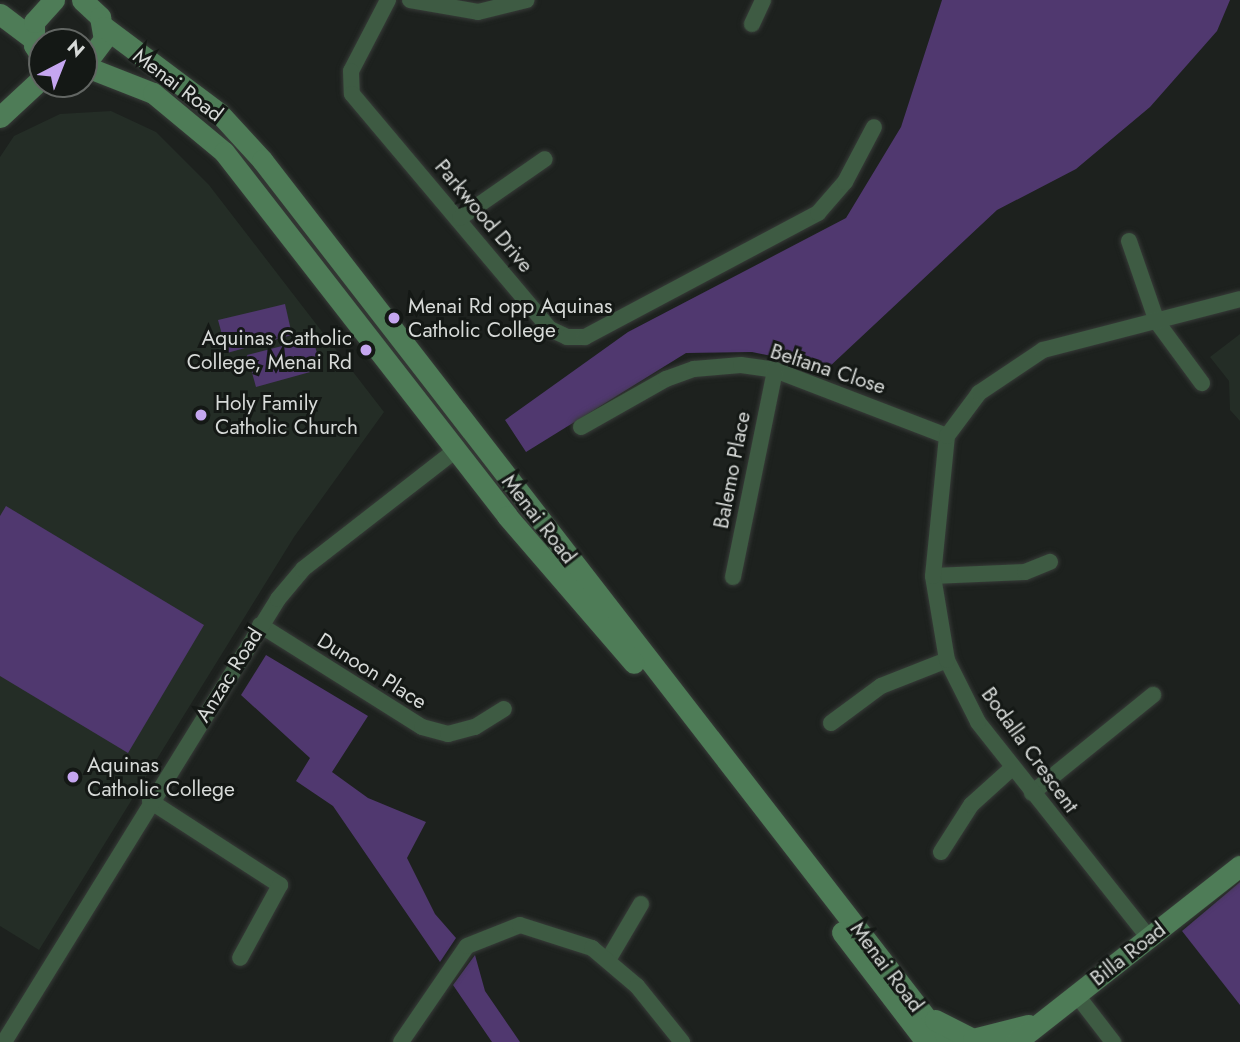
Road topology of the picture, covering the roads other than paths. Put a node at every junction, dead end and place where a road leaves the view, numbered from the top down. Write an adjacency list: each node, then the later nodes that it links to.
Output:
1 (54, 0): 10 (main road)
2 (82, 0): 8 (main road, Menai Road)
3 (388, 0): 20 (street, Parkwood Drive)
4 (410, 0): 5 (street)
5 (527, 0)
6 (763, 0): 9 (street)
7 (0, 14): 11 (main road)
8 (103, 14): 12 (main road); 28 (main road, Menai Road)
9 (752, 24)
10 (38, 28)
11 (28, 40)
12 (98, 52)
13 (28, 71): 16 (main road)
14 (98, 71): 29 (main road, Menai Road)
15 (28, 89): 16 (main road)
16 (17, 98): 17 (main road)
17 (0, 117)
18 (874, 127): 20 (street, Parkwood Drive)
19 (545, 159): 20 (street)
20 (460, 218)
21 (1129, 241): 23 (street)
22 (1240, 299): 23 (street)
23 (1157, 322): 25 (street); 27 (street)
24 (775, 370): 26 (street, Beltana Close); 27 (street, Beltana Close); 32 (street, Balemo Place)
25 (1202, 383)
26 (580, 427)
27 (947, 436): 31 (street, Bodalla Crescent)
28 (476, 437): 29 (main road, Anzac Road); 47 (main road, Menai Road)
29 (456, 450): 33 (street, Anzac Road); 53 (main road, Menai Road)
30 (1050, 562): 31 (street)
31 (933, 576): 34 (street, Bodalla Crescent)
32 (733, 578)
33 (260, 625): 36 (street, Dunoon Place); 40 (street, Anzac Road)
34 (947, 660): 37 (street); 38 (street, Bodalla Crescent)
35 (1153, 695): 39 (street)
36 (504, 709)
37 (831, 723)
38 (1012, 768): 39 (street, Bodalla Crescent); 41 (street)
39 (1032, 793): 44 (street, Bodalla Crescent)
40 (150, 801): 45 (street); 50 (street, Anzac Road)
41 (941, 852)
42 (1240, 866): 44 (main road, Billa Road)
43 (641, 904): 46 (street)
44 (1149, 938): 48 (main road, Billa Road)
45 (240, 958)
46 (608, 960): 51 (street); 52 (street)
47 (900, 984): 49 (main road); 54 (main road, Menai Road)
48 (1076, 994): 49 (main road, Billa Road); 57 (street)
49 (1058, 1008): 55 (main road, Billa Road); 56 (main road)
50 (4, 1042)
51 (401, 1042)
52 (682, 1042)
53 (926, 1042)
54 (945, 1042)
55 (1016, 1042)
56 (1027, 1042)
57 (1113, 1042)

